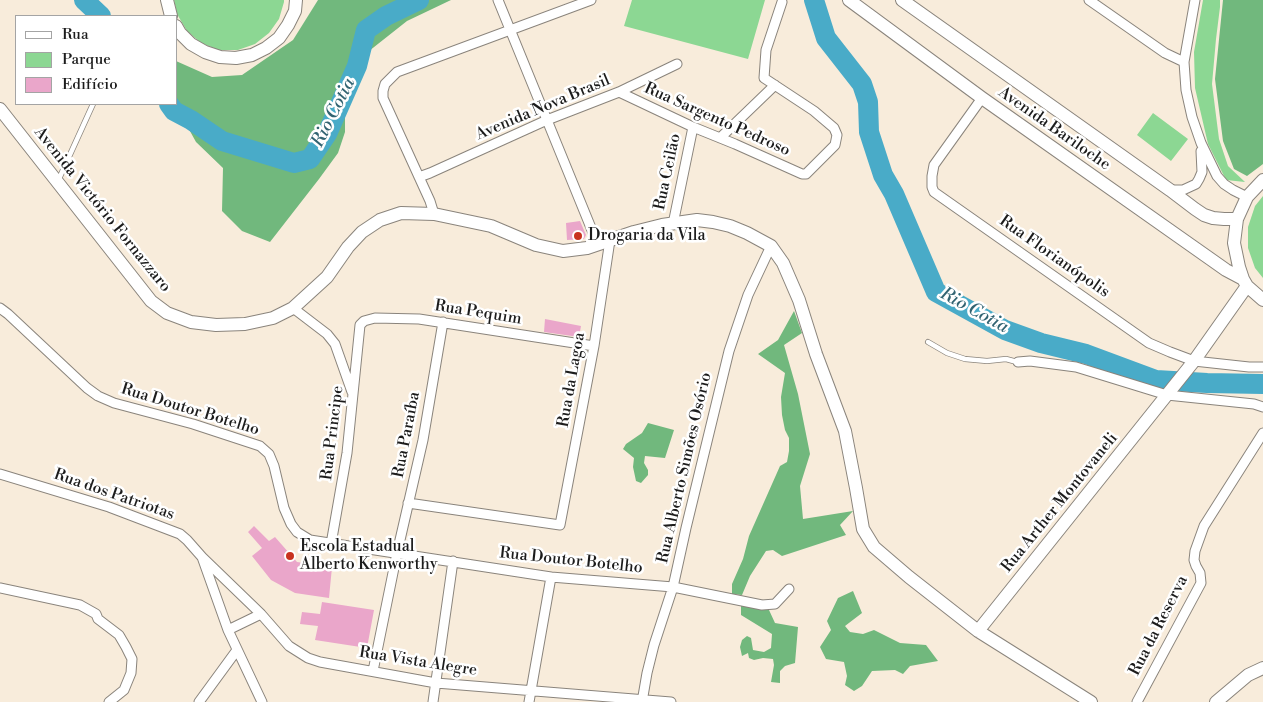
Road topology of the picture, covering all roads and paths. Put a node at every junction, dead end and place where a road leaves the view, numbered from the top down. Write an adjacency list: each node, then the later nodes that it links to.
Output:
1 (167, 0): 10 (street)
2 (498, 0): 12 (street)
3 (590, 0): 12 (street)
4 (849, 0): 17 (street, Avenida Bariloche)
5 (902, 0): 27 (street, Avenida Bariloche)
6 (1089, 0): 13 (street)
7 (1195, 0): 13 (street)
8 (782, 2): 15 (street)
9 (298, 4): 11 (street)
10 (171, 15)
11 (178, 30)
12 (510, 30): 20 (street); 24 (street)
13 (1184, 62): 23 (street)
14 (677, 64): 16 (street, Avenida Nova Brasil)
15 (775, 84): 22 (street); 22 (street, Rua Sargento Pedroso)
16 (619, 92): 20 (street, Avenida Nova Brasil); 21 (street, Rua Sargento Pedroso)
17 (982, 98): 35 (street, Avenida Bariloche); 43 (street, Rua Florianópolis)
18 (93, 105): 26 (lane)
19 (0, 109): 26 (street, Avenida Victório Fornazzaro)
20 (547, 120): 24 (street, Avenida Nova Brasil); 33 (street)
21 (693, 127): 22 (street, Rua Sargento Pedroso); 31 (street, Rua Ceilão)
22 (720, 138)
23 (1201, 144): 27 (street); 28 (street)
24 (419, 177): 29 (street)
25 (1263, 180): 28 (street)
26 (58, 182): 38 (street, Avenida Victório Fornazzaro)
27 (1170, 190): 30 (street, Avenida Bariloche)
28 (1247, 197): 30 (street)
29 (434, 214): 33 (street, Avenida Victório Fornazzaro); 38 (street, Avenida Victório Fornazzaro)
30 (1237, 219): 35 (street)
31 (673, 224): 32 (street, Avenida Victório Fornazzaro); 34 (street, Avenida Victório Fornazzaro)
32 (610, 240): 33 (street, Avenida Victório Fornazzaro); 42 (street, Rua da Lagoa)
33 (598, 245)
34 (771, 246): 57 (street, Rua Alberto Simões Osório); 62 (street, Avenida Victório Fornazzaro)
35 (1245, 282): 36 (street, Avenida Bariloche); 43 (street, Rua Arther Montovaneli)
36 (1263, 300)
37 (0, 308): 52 (street, Rua Doutor Botelho)
38 (293, 308): 47 (street)
39 (443, 322): 40 (street, Rua Pequim); 42 (street, Rua Pequim); 51 (street, Rua Paraíba)
40 (360, 325): 47 (street, Rua Principe)
41 (928, 342): 44 (lane)
42 (594, 346): 51 (street, Rua da Lagoa)
43 (1194, 361): 45 (street, Rua Florianópolis); 46 (street, Rua Arther Montovaneli)
44 (1018, 362): 46 (street)
45 (1263, 367)
46 (1169, 393): 48 (street); 62 (street, Rua Arther Montovaneli)
47 (353, 395): 52 (street, Rua Principe)
48 (1263, 407)
49 (1263, 433): 77 (street, Rua da Reserva)
50 (0, 474): 54 (street, Rua dos Patriotas)
51 (408, 503): 53 (street, Rua Paraíba)
52 (331, 544): 53 (street, Rua Doutor Botelho)
53 (397, 554): 55 (street, Rua Doutor Botelho); 65 (street, Rua Paraíba)
54 (202, 557): 60 (street, Rua Vista Alegre); 61 (street, Rua dos Patriotas)
55 (453, 561): 56 (street, Rua Doutor Botelho); 66 (street)
56 (551, 577): 57 (street, Rua Doutor Botelho); 67 (street)
57 (673, 586): 59 (street, Rua Doutor Botelho); 68 (street, Rua Alberto Simões Osório)
58 (0, 588): 70 (street)
59 (789, 589)
60 (261, 614): 61 (street); 65 (street, Rua Vista Alegre)
61 (228, 630): 63 (street, Rua dos Patriotas)
62 (978, 631): 76 (street, Avenida Victório Fornazzaro)
63 (237, 650): 71 (street); 72 (street, Rua dos Patriotas)
64 (1263, 668): 69 (street)
65 (373, 670): 66 (street, Rua Vista Alegre)
66 (436, 683): 67 (street, Rua Vista Alegre); 73 (street)
67 (530, 692): 68 (street, Rua Vista Alegre); 74 (street)
68 (642, 700): 75 (street, Rua Vista Alegre)
69 (1222, 700)
70 (109, 702)
71 (199, 702)
72 (262, 702)
73 (434, 702)
74 (529, 702)
75 (671, 702)
76 (1091, 702)
77 (1137, 702)

